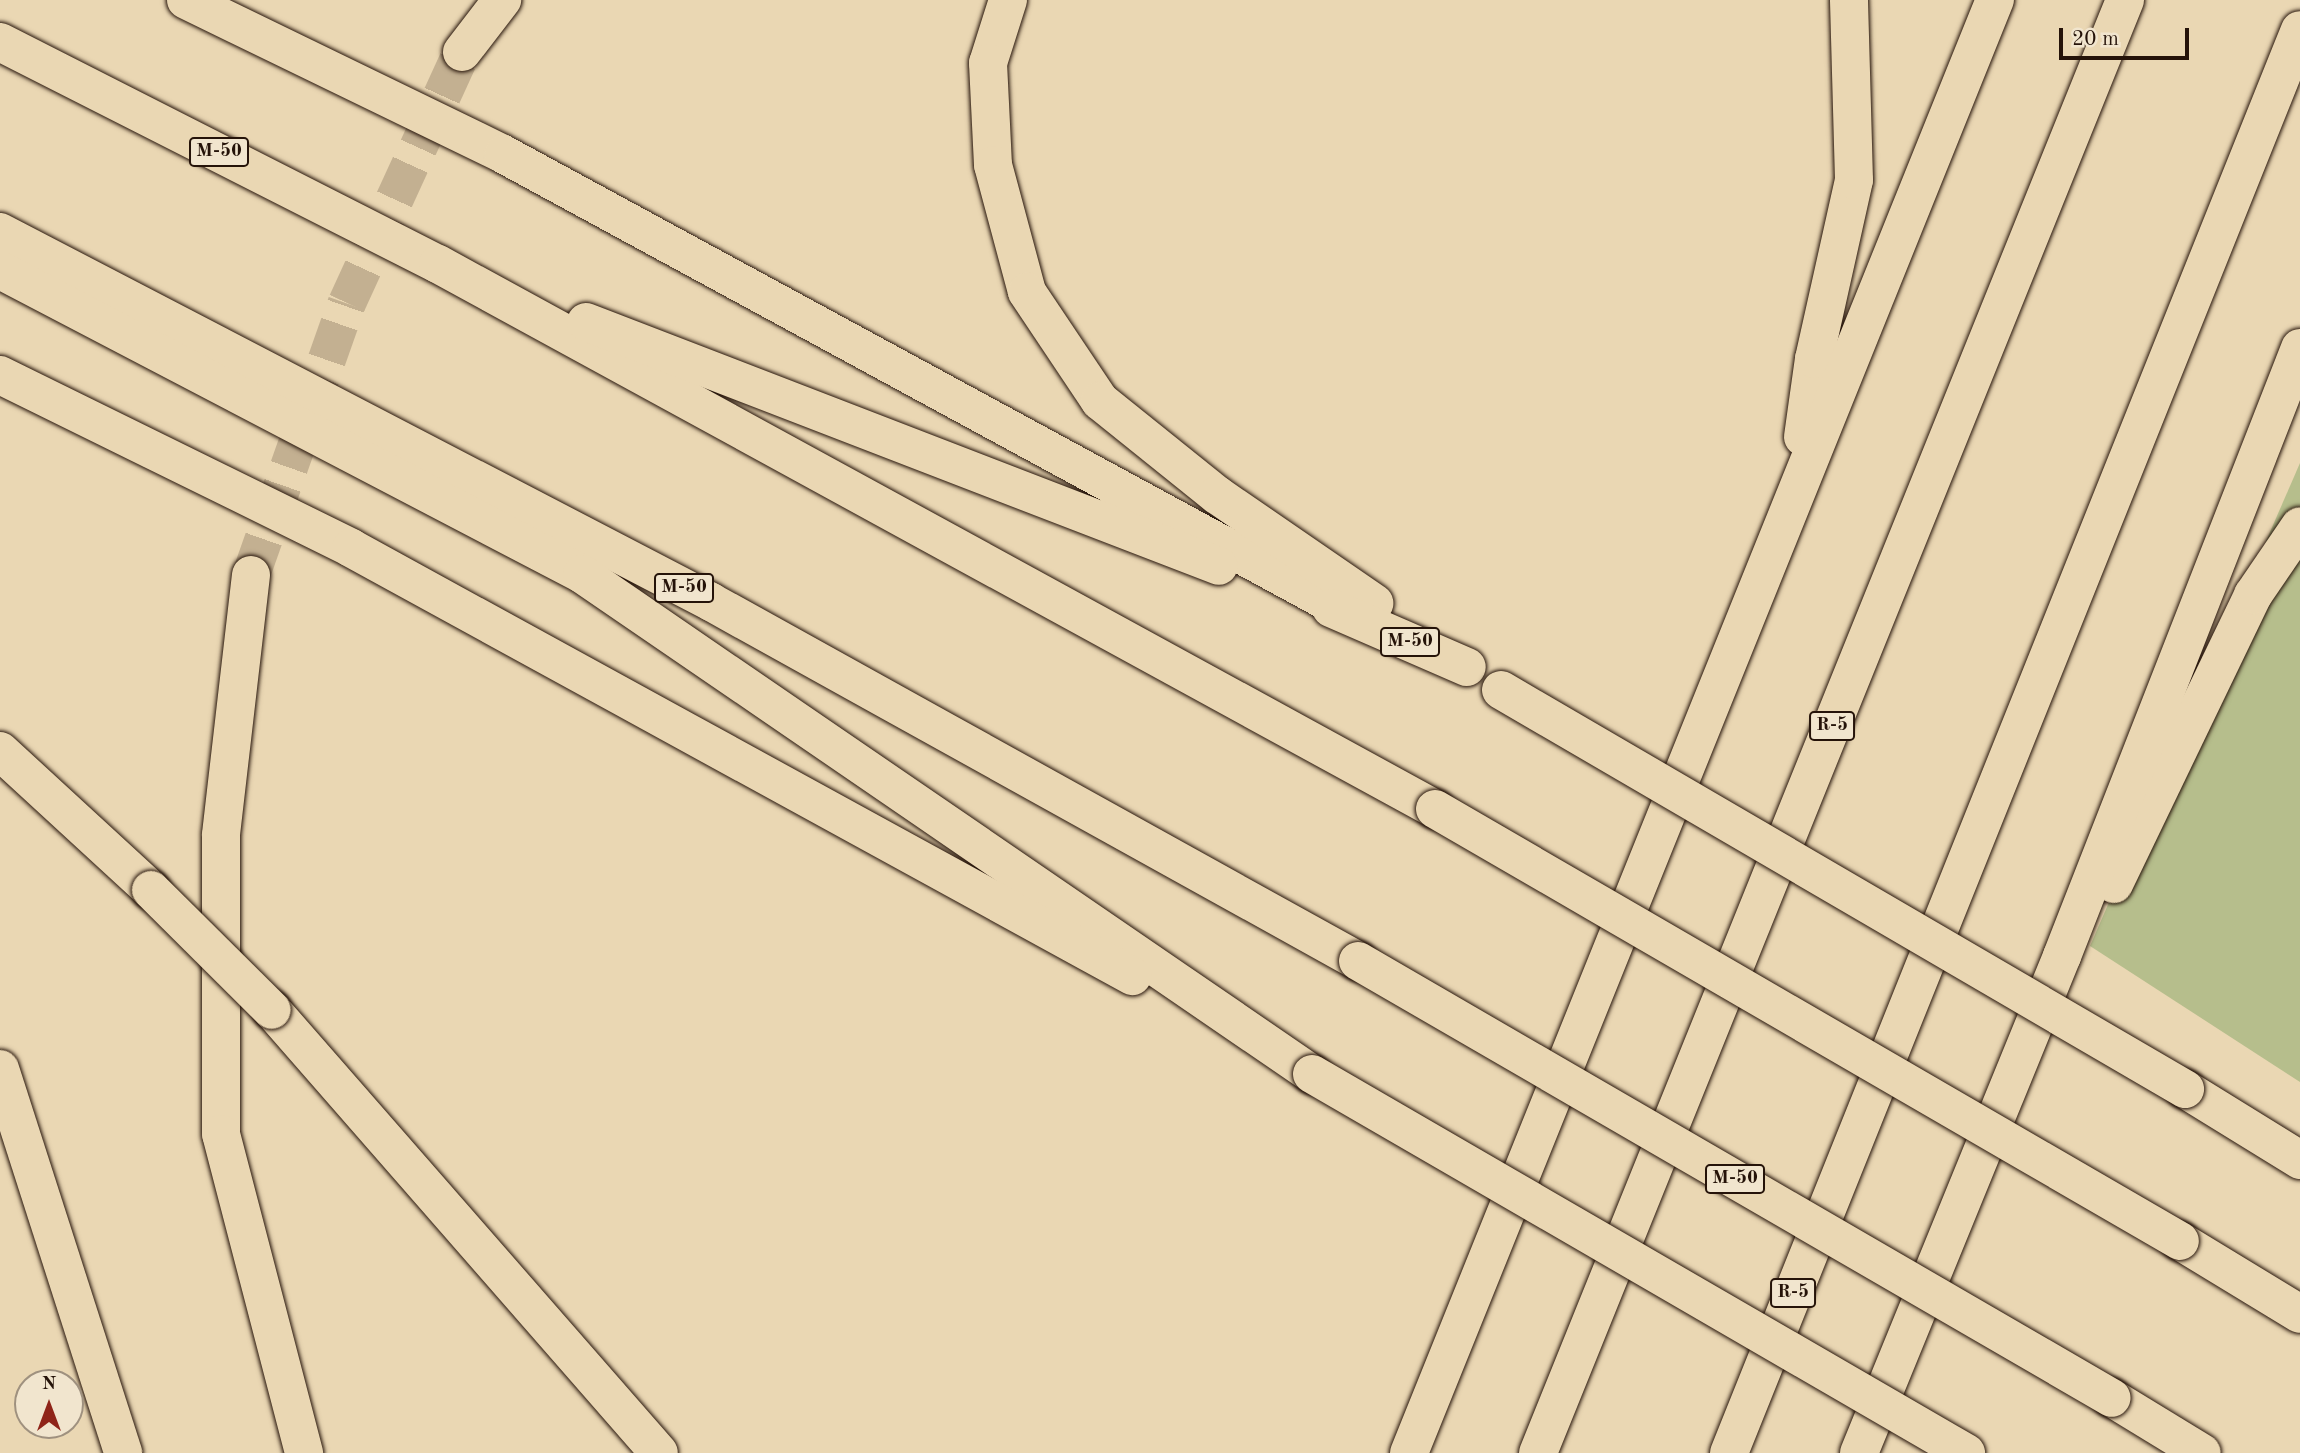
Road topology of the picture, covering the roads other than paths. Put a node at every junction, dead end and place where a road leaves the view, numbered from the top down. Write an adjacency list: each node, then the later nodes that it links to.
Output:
1 (186, 0): 18 (highway)
2 (502, 0): 9 (highway)
3 (1008, 0): 19 (highway)
4 (1849, 0): 15 (highway)
5 (1995, 0): 15 (highway)
6 (2125, 0): 32 (highway, R-5)
7 (2300, 30): 33 (highway, R-5)
8 (0, 42): 11 (highway, M-50)
9 (462, 52)
10 (0, 232): 36 (highway, M-50, bridge)
11 (438, 264): 18 (highway); 27 (highway, M-50, bridge)
12 (0, 270): 23 (highway)
13 (2300, 348): 21 (highway)
14 (0, 375): 23 (highway)
15 (1793, 501): 31 (highway)
16 (2300, 526): 21 (highway)
17 (251, 575): 29 (highway)
18 (1354, 616): 19 (highway, M-50)
19 (1467, 667): 24 (highway, M-50, bridge)
20 (0, 751): 30 (highway, bridge)
21 (2062, 956): 34 (highway)
22 (0, 1069): 28 (highway)
23 (1312, 1074): 35 (highway, bridge)
24 (2185, 1089): 25 (highway); 26 (highway)
25 (2300, 1140)
26 (2300, 1160)
27 (2300, 1314)
28 (123, 1453)
29 (304, 1453)
30 (659, 1453)
31 (1409, 1453)
32 (1538, 1453)
33 (1729, 1453)
34 (1858, 1453)
35 (1966, 1453)
36 (2202, 1453)

